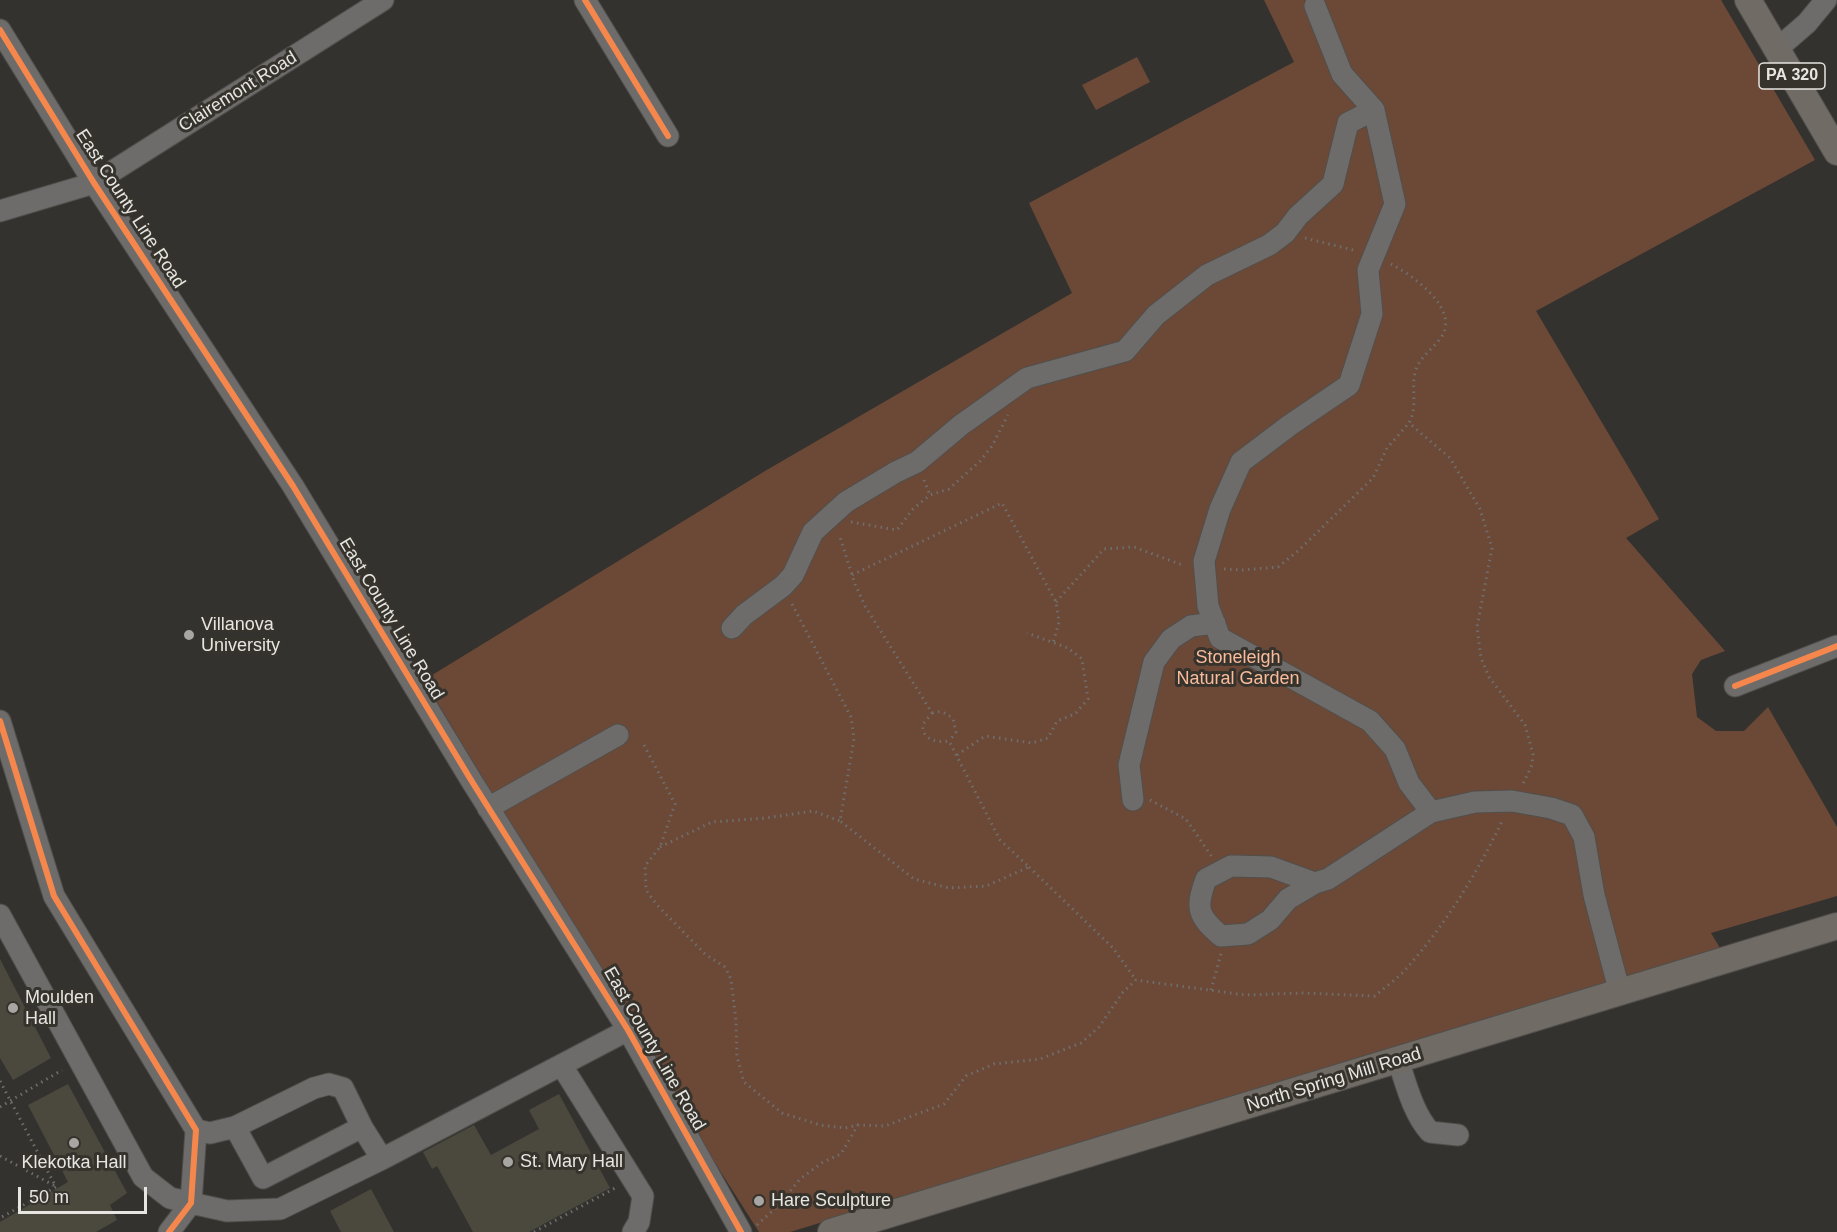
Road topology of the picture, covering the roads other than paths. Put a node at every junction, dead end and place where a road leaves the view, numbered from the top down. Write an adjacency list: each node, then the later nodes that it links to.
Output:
1 (383, 0): 11 (street, Clairemont Road)
2 (585, 0): 9 (street)
3 (1748, 0): 7 (main road, PA 320)
4 (1826, 0): 7 (street)
5 (1315, 6): 8 (street)
6 (0, 30): 11 (street, East County Line Road)
7 (1777, 50): 10 (main road, PA 320)
8 (1374, 110): 13 (street); 14 (street)
9 (668, 136)
10 (1837, 152)
11 (94, 183): 12 (street, Clairemont Road); 20 (street, East County Line Road)
12 (0, 211)
13 (1215, 623): 19 (street); 21 (street)
14 (732, 628)
15 (1837, 646): 16 (street)
16 (1735, 687)
17 (0, 721): 31 (street)
18 (618, 735): 20 (street)
19 (1137, 798)
20 (488, 808): 26 (street, East County Line Road)
21 (1431, 812): 22 (street); 25 (street)
22 (1315, 883): 22 (street)
23 (0, 915): 34 (street)
24 (1837, 926): 25 (main road, North Spring Mill Road)
25 (1620, 993): 27 (main road, North Spring Mill Road)
26 (628, 1030): 28 (street); 35 (street, East County Line Road)
27 (1398, 1060): 32 (street); 38 (main road, North Spring Mill Road)
28 (562, 1066): 33 (street); 37 (street)
29 (235, 1127): 30 (street); 30 (street); 31 (street)
30 (362, 1127): 33 (street)
31 (196, 1130): 34 (street)
32 (1458, 1135)
33 (382, 1159): 34 (street)
34 (191, 1203): 36 (street)
35 (748, 1230)
36 (169, 1232)
37 (633, 1232)
38 (831, 1232)

